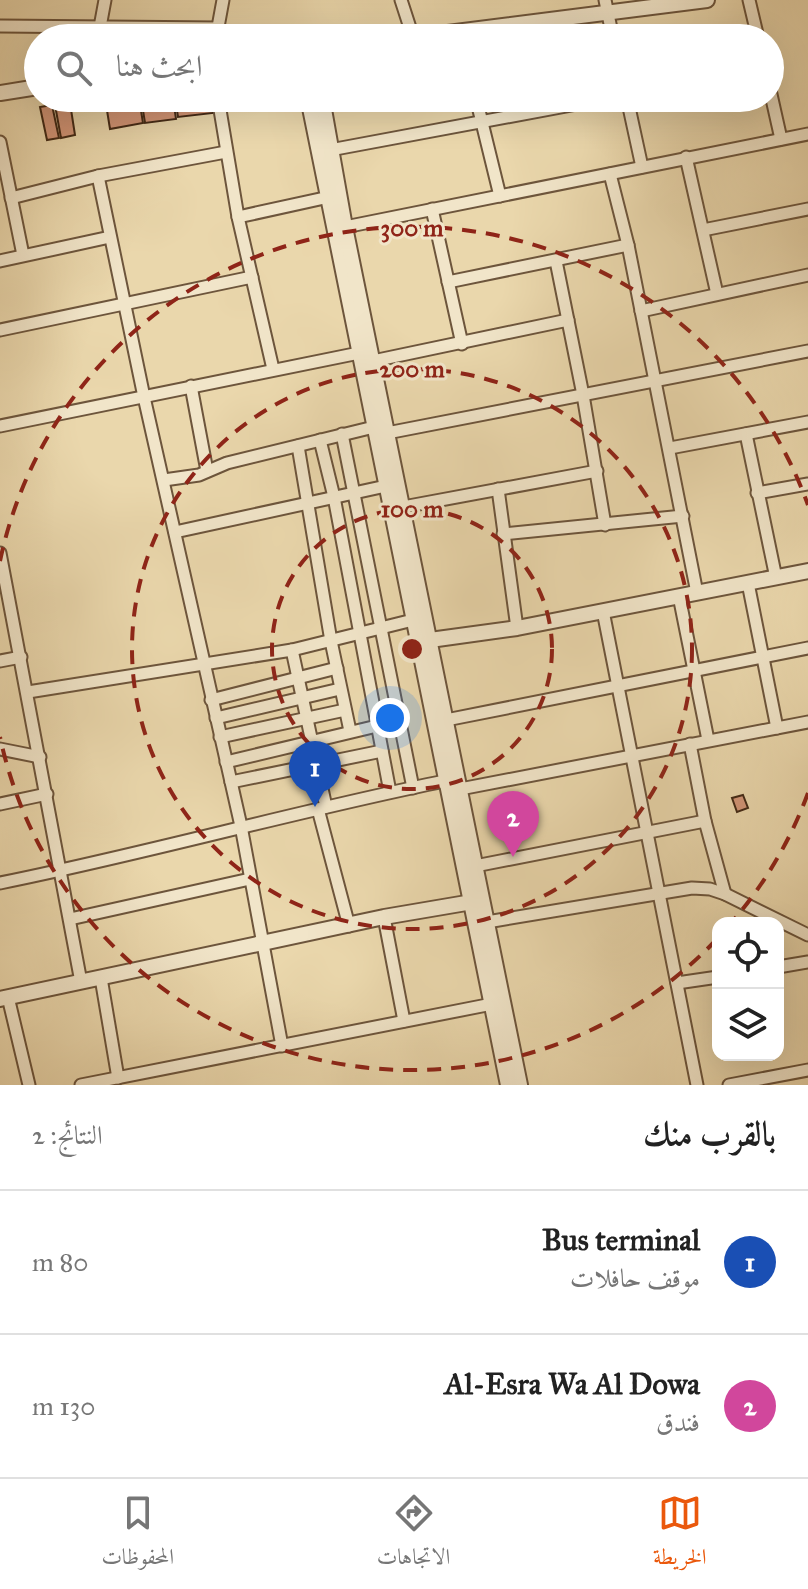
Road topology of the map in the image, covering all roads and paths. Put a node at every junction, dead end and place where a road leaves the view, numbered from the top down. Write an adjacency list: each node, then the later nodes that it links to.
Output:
1 (105, 0): 7 (street)
2 (223, 0): 8 (street)
3 (401, 0): 9 (street)
4 (707, 0): 6 (street)
5 (749, 0): 11 (street)
6 (606, 6): 10 (street)
7 (101, 24)
8 (219, 24)
9 (407, 24)
10 (514, 24)
11 (755, 24)
12 (0, 26): 13 (street)
13 (24, 26)
14 (24, 89): 15 (street)
15 (0, 93)
16 (220, 112): 28 (street)
17 (311, 112): 34 (street)
18 (324, 112): 27 (street)
19 (480, 112): 23 (street)
20 (535, 112): 23 (street)
21 (630, 112): 30 (street)
22 (775, 112): 25 (street)
23 (482, 122): 27 (street); 33 (street)
24 (808, 134): 25 (street)
25 (781, 139): 29 (street)
26 (0, 142): 35 (street)
27 (330, 150): 39 (street)
28 (226, 152): 32 (street); 38 (street)
29 (686, 157): 30 (street); 40 (street)
30 (642, 167): 31 (street)
31 (610, 174): 33 (street); 42 (street)
32 (98, 176): 35 (street); 41 (street)
33 (500, 196): 36 (street)
34 (329, 197): 38 (street); 56 (street)
35 (11, 198): 43 (street)
36 (432, 209): 39 (street); 48 (street)
37 (808, 209): 40 (street)
38 (238, 217): 47 (street)
39 (345, 227): 56 (street)
40 (703, 230): 49 (street)
41 (110, 237): 43 (street); 50 (street)
42 (628, 245): 45 (street); 51 (street)
43 (23, 255): 44 (street)
44 (0, 261)
45 (556, 261): 48 (street); 52 (street)
46 (808, 275): 49 (street)
47 (252, 277): 50 (street); 57 (street)
48 (448, 282): 54 (street)
49 (717, 294): 51 (street)
50 (124, 306): 53 (street); 61 (street)
51 (641, 311): 58 (street)
52 (568, 320): 54 (street); 60 (street)
53 (0, 330)
54 (462, 344): 56 (street)
55 (808, 351): 58 (street)
56 (368, 355): 57 (street); 64 (street)
57 (273, 369): 59 (street)
58 (656, 381): 60 (street); 69 (street)
59 (191, 386): 61 (street); 70 (street)
60 (583, 395): 64 (street); 71 (street)
61 (144, 397): 63 (street); 72 (street)
62 (808, 422): 66 (street)
63 (0, 426)
64 (381, 430): 65 (street); 74 (street); 80 (street)
65 (342, 434): 67 (street); 76 (street)
66 (746, 434): 69 (street); 77 (street)
67 (320, 440): 68 (street); 78 (street)
68 (298, 446): 70 (street); 79 (street)
69 (670, 448): 81 (street)
70 (207, 471): 72 (street)
71 (597, 471): 75 (street); 82 (street)
72 (164, 480): 83 (street)
73 (808, 484): 77 (street)
74 (386, 486): 76 (street); 95 (street)
75 (498, 489): 80 (street); 84 (street)
76 (354, 492): 78 (street); 94 (street)
77 (757, 493): 87 (street)
78 (334, 497): 79 (street); 96 (street)
79 (309, 503): 83 (street); 97 (street)
80 (403, 507): 95 (street)
81 (683, 516): 82 (street); 90 (street)
82 (605, 525): 84 (street)
83 (175, 532): 103 (street)
84 (503, 534): 93 (street)
85 (0, 553): 89 (street)
86 (808, 571): 87 (street)
87 (776, 578): 88 (street)
88 (748, 583): 90 (street); 101 (street)
89 (4, 593): 100 (street)
90 (697, 593): 91 (street)
91 (679, 596): 92 (street); 105 (street)
92 (603, 611): 93 (street); 107 (street)
93 (517, 628): 95 (street)
94 (379, 630): 95 (street); 96 (street); 132 (street)
95 (422, 631): 115 (street); 131 (street)
96 (358, 635): 97 (street); 117 (street)
97 (331, 641): 99 (street); 104 (street)
98 (808, 648): 101 (street)
99 (292, 650): 103 (street); 106 (street)
100 (21, 657): 102 (street); 109 (street)
101 (763, 657): 105 (street); 118 (street)
102 (0, 661)
103 (203, 666): 109 (street); 111 (street)
104 (337, 668): 106 (street); 108 (street)
105 (695, 670): 107 (street); 122 (street)
106 (298, 678): 110 (street); 111 (street)
107 (619, 685): 115 (street); 126 (street)
108 (340, 689): 110 (street); 112 (street)
109 (28, 692): 127 (street)
110 (302, 698): 113 (street); 114 (street)
111 (211, 700): 113 (street)
112 (345, 710): 114 (street); 119 (street)
113 (216, 718): 120 (street)
114 (306, 718): 120 (street); 121 (street)
115 (446, 720): 131 (street)
116 (808, 723): 118 (street)
117 (377, 726): 119 (street); 125 (street)
118 (777, 728): 122 (street)
119 (350, 731): 121 (street)
120 (220, 737): 128 (street)
121 (311, 740): 128 (street); 129 (street)
122 (708, 740): 123 (street)
123 (690, 744): 126 (street); 137 (street)
124 (0, 749): 127 (street)
125 (382, 751): 129 (street); 133 (street)
126 (632, 755): 131 (street); 139 (street)
127 (40, 757): 134 (street)
128 (226, 762): 130 (street)
129 (317, 766): 130 (street); 136 (street)
130 (231, 782): 138 (street)
131 (450, 787): 132 (street); 140 (street); 146 (street)
132 (413, 788): 133 (street)
133 (390, 792): 136 (street)
134 (47, 794): 135 (street); 141 (street)
135 (0, 804)
136 (322, 808): 138 (street); 150 (street)
137 (705, 821): 139 (street); 145 (street)
138 (241, 826): 141 (street); 142 (street)
139 (647, 833): 140 (street); 144 (street)
140 (475, 866): 146 (street)
141 (61, 871): 143 (street); 148 (street)
142 (250, 879): 148 (street); 152 (street)
143 (0, 883)
144 (660, 892): 145 (street); 149 (street); 158 (street)
145 (725, 894): 151 (street)
146 (476, 902): 147 (street); 149 (street); 160 (street)
147 (384, 917): 150 (street); 161 (street)
148 (70, 919): 157 (street)
149 (487, 922): 168 (street)
150 (349, 926): 152 (street)
151 (808, 935)
152 (261, 943): 155 (street); 162 (street)
153 (808, 962): 154 (street)
154 (784, 966)
155 (101, 978): 157 (street); 164 (street)
156 (712, 978): 158 (street)
157 (81, 982): 159 (street)
158 (677, 983): 169 (street)
159 (4, 998): 165 (street)
160 (492, 1004): 161 (street); 167 (street)
161 (404, 1021): 162 (street)
162 (282, 1046): 164 (street)
163 (808, 1070): 170 (street)
164 (118, 1078): 166 (street)
165 (29, 1085)
166 (81, 1085)
167 (508, 1085)
168 (520, 1085)
169 (697, 1085)
170 (729, 1085)

